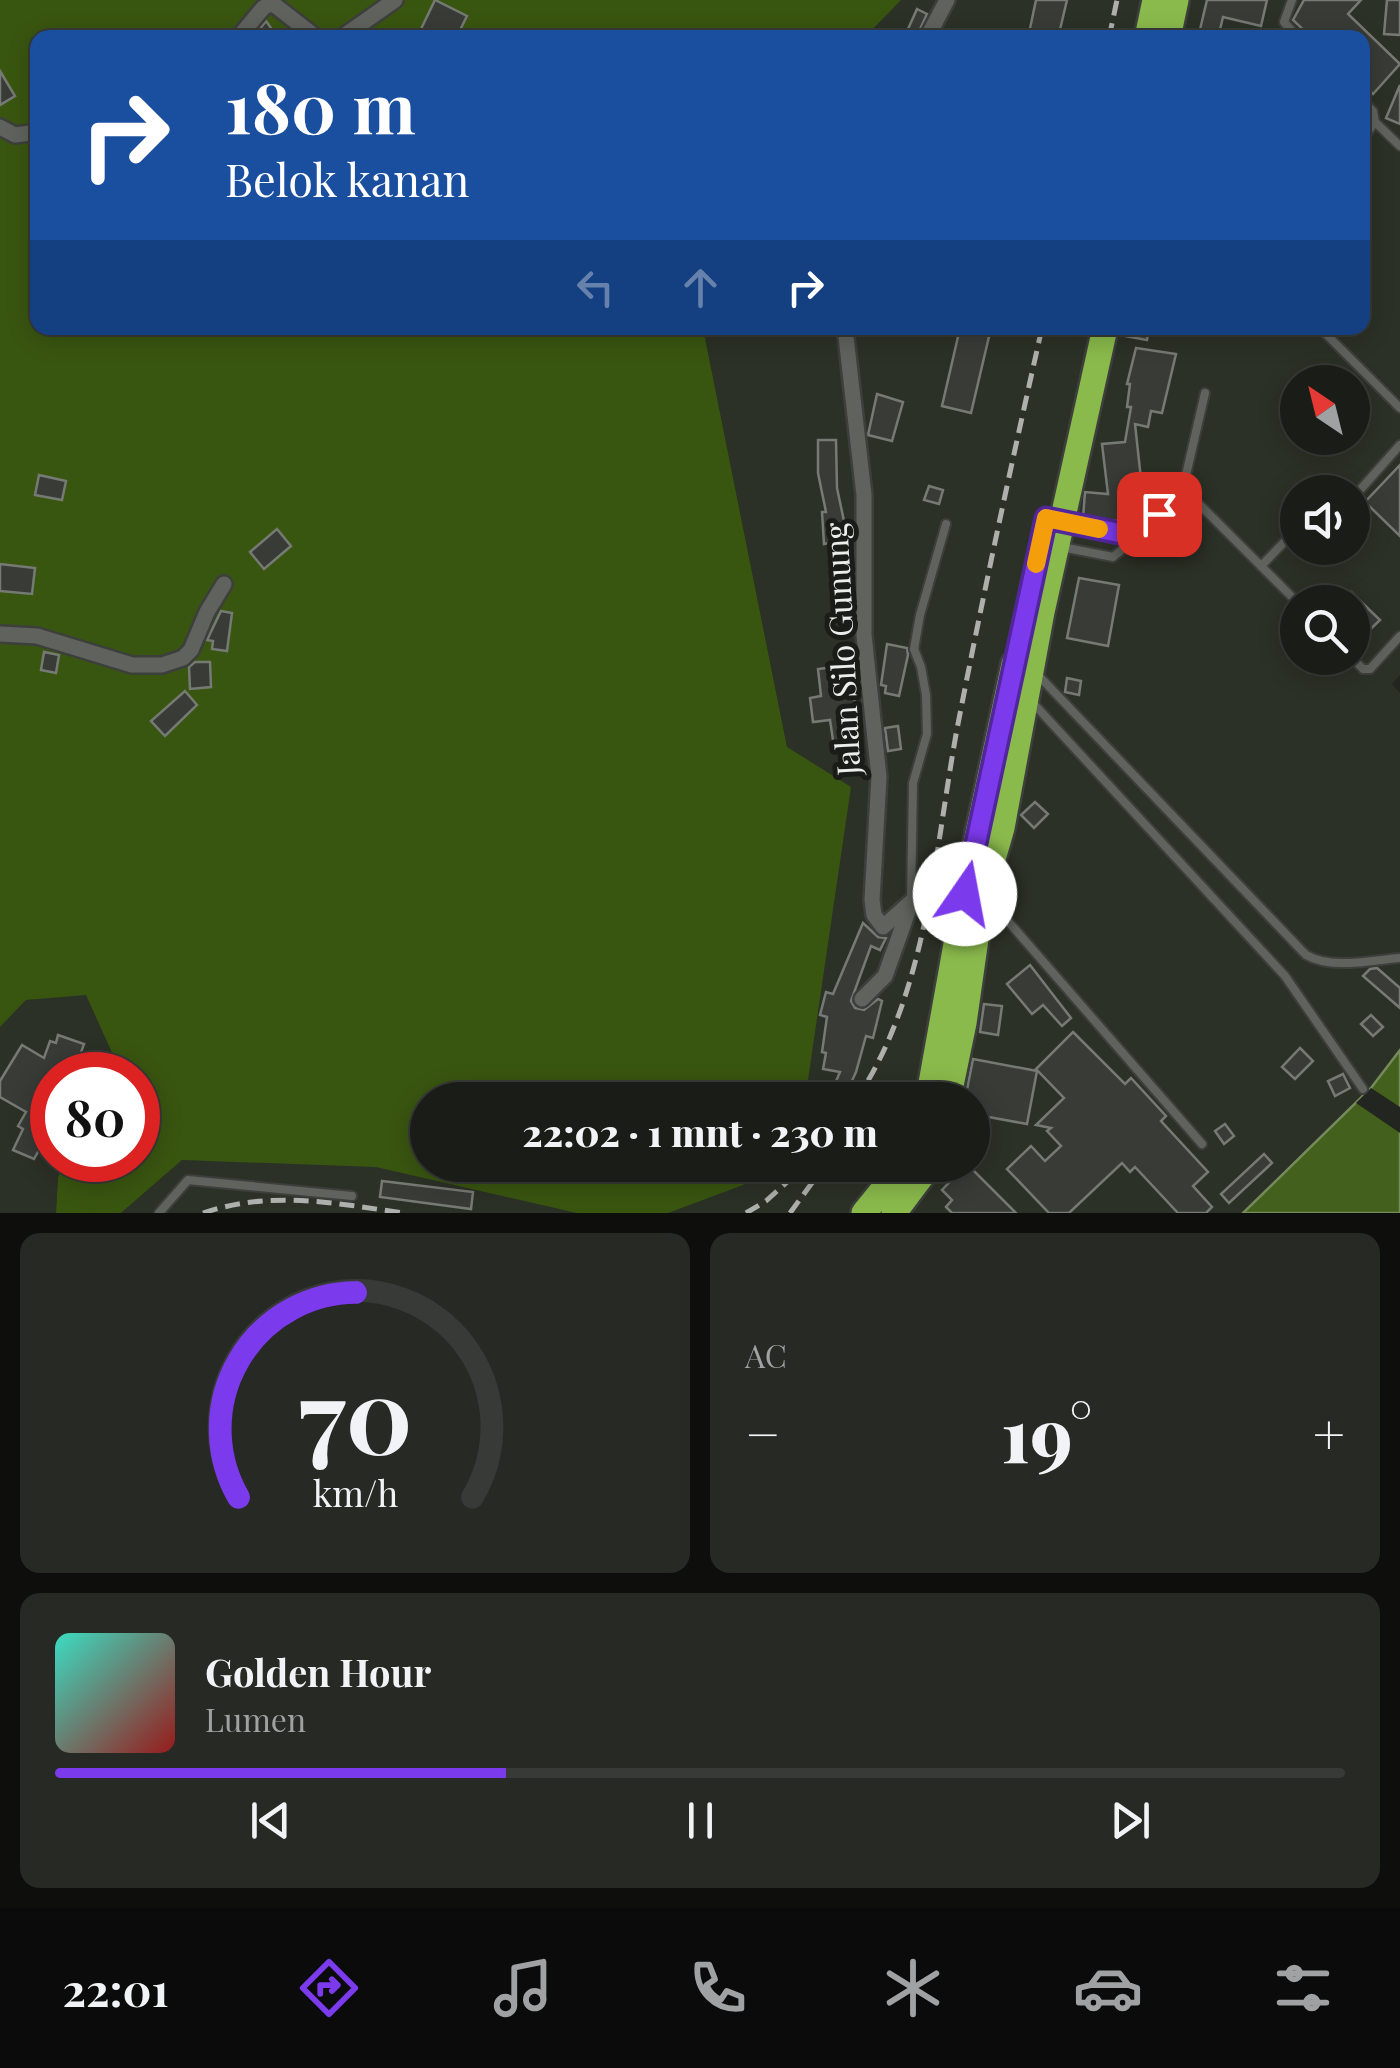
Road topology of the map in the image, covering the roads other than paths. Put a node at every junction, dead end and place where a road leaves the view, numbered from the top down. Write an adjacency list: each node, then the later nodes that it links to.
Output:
1 (395, 0): 8 (street)
2 (947, 0): 9 (street)
3 (1155, 0): 10 (highway)
4 (1176, 0): 11 (highway)
5 (1292, 0): 12 (lane)
6 (245, 30): 7 (street)
7 (307, 30)
8 (353, 30)
9 (931, 30)
10 (1149, 30)
11 (1170, 30)
12 (1291, 30)
13 (1370, 108): 14 (lane)
14 (1375, 122): 16 (lane); 18 (lane)
15 (0, 126): 17 (street)
16 (1370, 129)
17 (30, 133)
18 (1400, 146)
19 (846, 335): 41 (street, Jalan Silo Gunung)
20 (1087, 335): 29 (highway)
21 (1104, 335): 29 (highway)
22 (1327, 335): 24 (lane)
23 (1205, 393): 27 (lane)
24 (1400, 408)
25 (1400, 444): 26 (lane)
26 (1370, 478)
27 (1183, 488): 30 (lane); 32 (lane)
28 (946, 524): 41 (lane)
29 (1051, 532): 30 (lane); 30 (lane); 37 (highway); 40 (highway)
30 (1119, 533)
31 (1280, 546): 32 (lane)
32 (1261, 566): 34 (lane)
33 (224, 584): 35 (street)
34 (1280, 585)
35 (0, 634)
36 (1400, 636): 38 (lane)
37 (1031, 668): 39 (highway); 42 (lane)
38 (1370, 669)
39 (1025, 695): 40 (highway); 46 (lane)
40 (970, 901): 41 (street); 44 (highway); 45 (highway); 47 (lane)
41 (911, 902): 43 (street)
42 (1400, 958)
43 (862, 999)
44 (932, 1082)
45 (952, 1082)
46 (1363, 1089)
47 (1202, 1144)
48 (889, 1182): 52 (highway)
49 (917, 1182): 53 (highway)
50 (352, 1196): 51 (lane)
51 (160, 1213)
52 (864, 1213)
53 (894, 1213)

